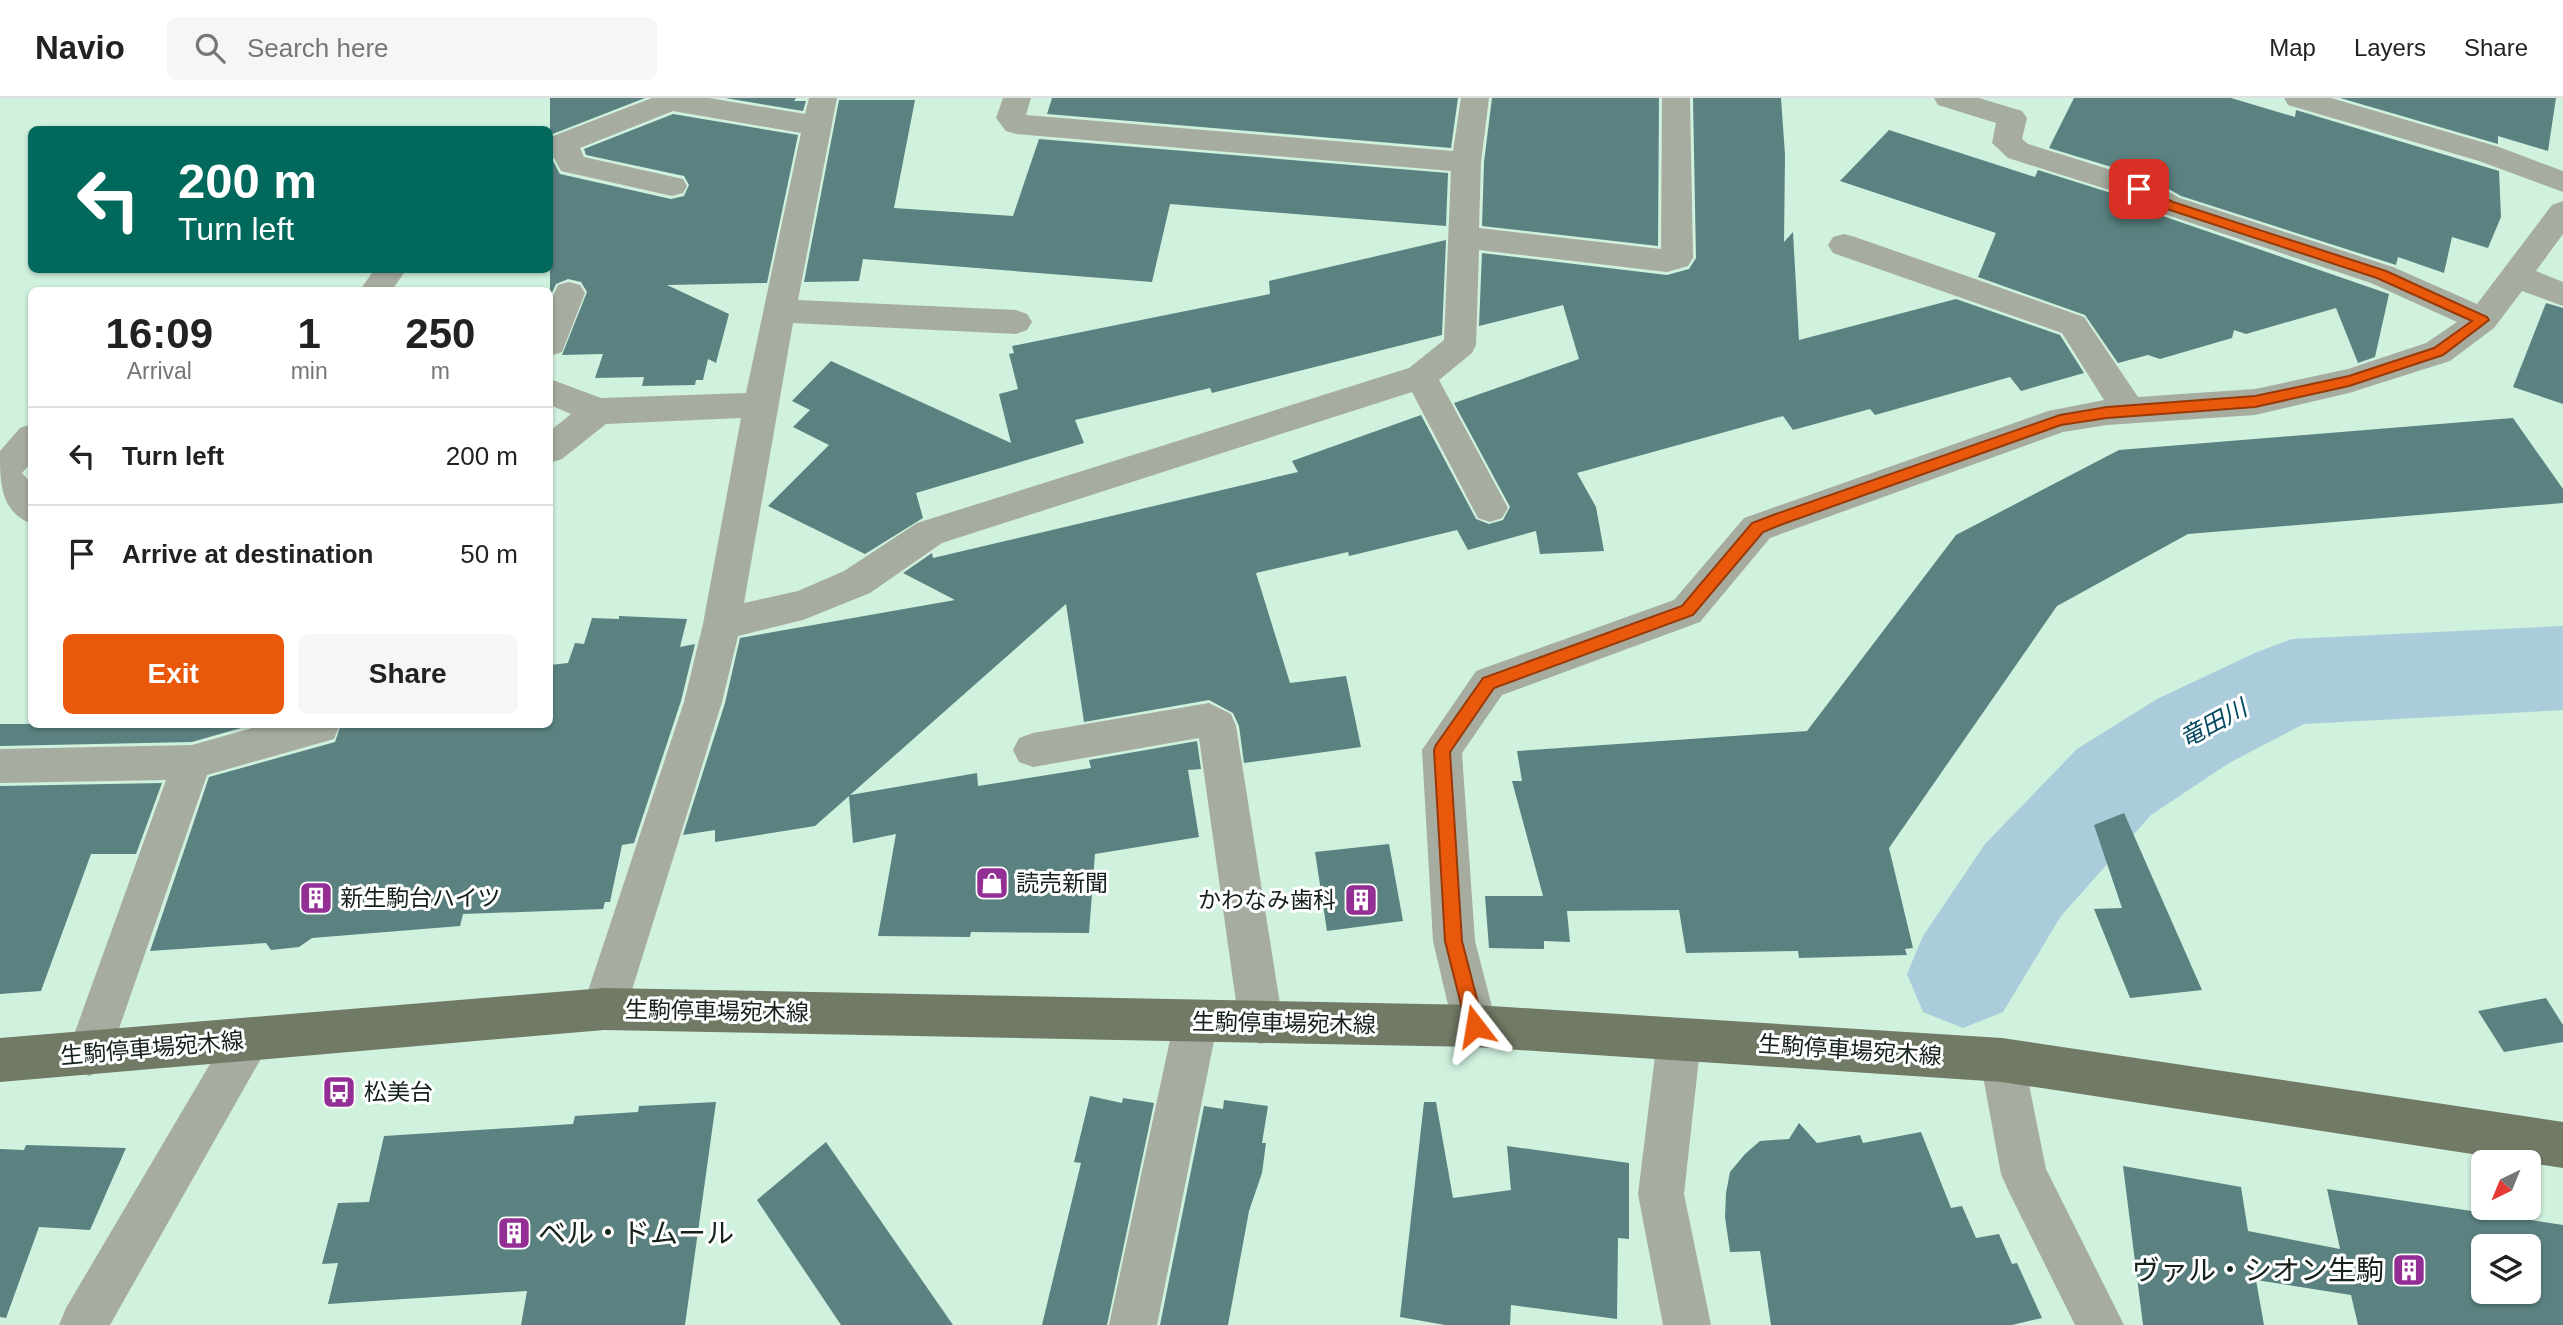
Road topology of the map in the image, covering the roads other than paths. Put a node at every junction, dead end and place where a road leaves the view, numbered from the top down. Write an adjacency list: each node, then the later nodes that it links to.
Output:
1 (1017, 98): 8 (street)
2 (1475, 98): 8 (street)
3 (1676, 98): 12 (street)
4 (1948, 98): 18 (street)
5 (2298, 98): 9 (street)
6 (821, 112): 7 (street); 17 (street)
7 (556, 146): 10 (street)
8 (1466, 162): 12 (street)
9 (2563, 182)
10 (671, 186)
11 (2563, 212): 14 (street)
12 (1462, 237): 21 (street)
13 (1844, 245): 25 (street)
14 (2517, 276): 16 (street); 18 (street)
15 (569, 293): 20 (street)
16 (2563, 295)
17 (781, 310): 19 (street); 23 (street)
18 (2483, 320): 25 (street)
19 (1016, 322)
20 (553, 336)
21 (1420, 377): 29 (street); 30 (street)
22 (553, 392): 24 (street)
23 (760, 405): 24 (street); 30 (street)
24 (597, 411): 27 (street)
25 (2130, 412): 38 (street)
26 (28, 442): 28 (street)
27 (553, 448)
28 (28, 505)
29 (1490, 508)
30 (722, 624): 35 (street)
31 (316, 728): 33 (street)
32 (1033, 750): 37 (street)
33 (192, 762): 34 (street); 41 (street)
34 (0, 766)
35 (604, 1009): 36 (main road, 生駒停車場宛木線); 39 (main road, 生駒停車場宛木線)
36 (1196, 1021): 37 (main road, 生駒停車場宛木線); 46 (street)
37 (1261, 1023): 38 (main road, 生駒停車場宛木線)
38 (1475, 1026): 40 (main road, 生駒停車場宛木線)
39 (248, 1040): 41 (main road, 生駒停車場宛木線); 45 (street)
40 (1679, 1040): 43 (main road, 生駒停車場宛木線); 47 (street)
41 (89, 1055): 42 (main road, 生駒停車場宛木線)
42 (0, 1060)
43 (2002, 1060): 44 (main road, 生駒停車場宛木線); 48 (street)
44 (2563, 1145)
45 (83, 1325)
46 (1133, 1325)
47 (1687, 1325)
48 (2099, 1325)

